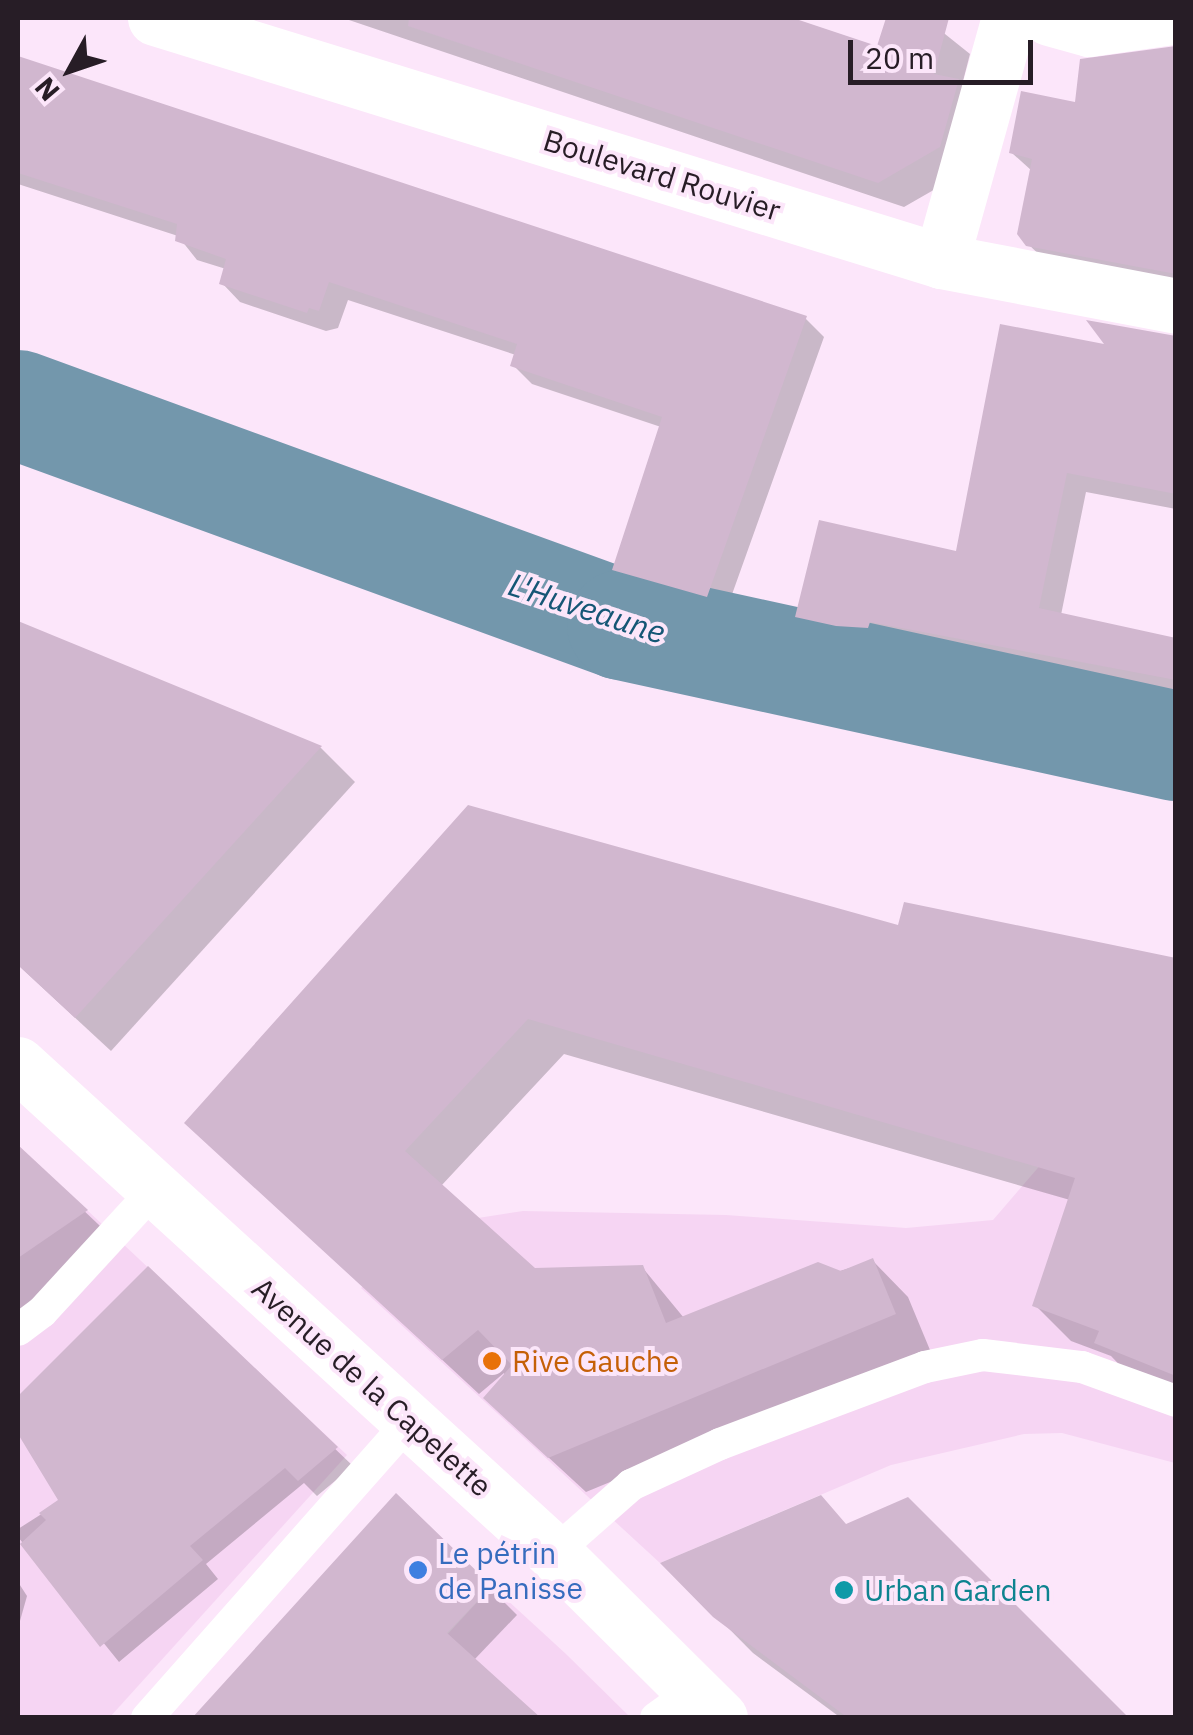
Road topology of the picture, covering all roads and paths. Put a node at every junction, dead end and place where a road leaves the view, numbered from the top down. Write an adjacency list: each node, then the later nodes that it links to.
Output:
1 (154, 18): 5 (street, Boulevard Rouvier)
2 (1009, 18): 6 (street)
3 (1049, 18): 4 (street)
4 (1165, 18)
5 (220, 28): 6 (street, Boulevard Rouvier)
6 (940, 261): 7 (street, Boulevard Rouvier)
7 (1176, 306)
8 (18, 1064): 9 (street, Avenue de la Capelette)
9 (155, 1188): 10 (lane); 12 (street, Avenue de la Capelette)
10 (18, 1330)
11 (1176, 1401): 13 (lane)
12 (410, 1421): 13 (street, Avenue de la Capelette); 15 (lane)
13 (554, 1553): 14 (street, Avenue de la Capelette)
14 (691, 1708)
15 (148, 1718)

